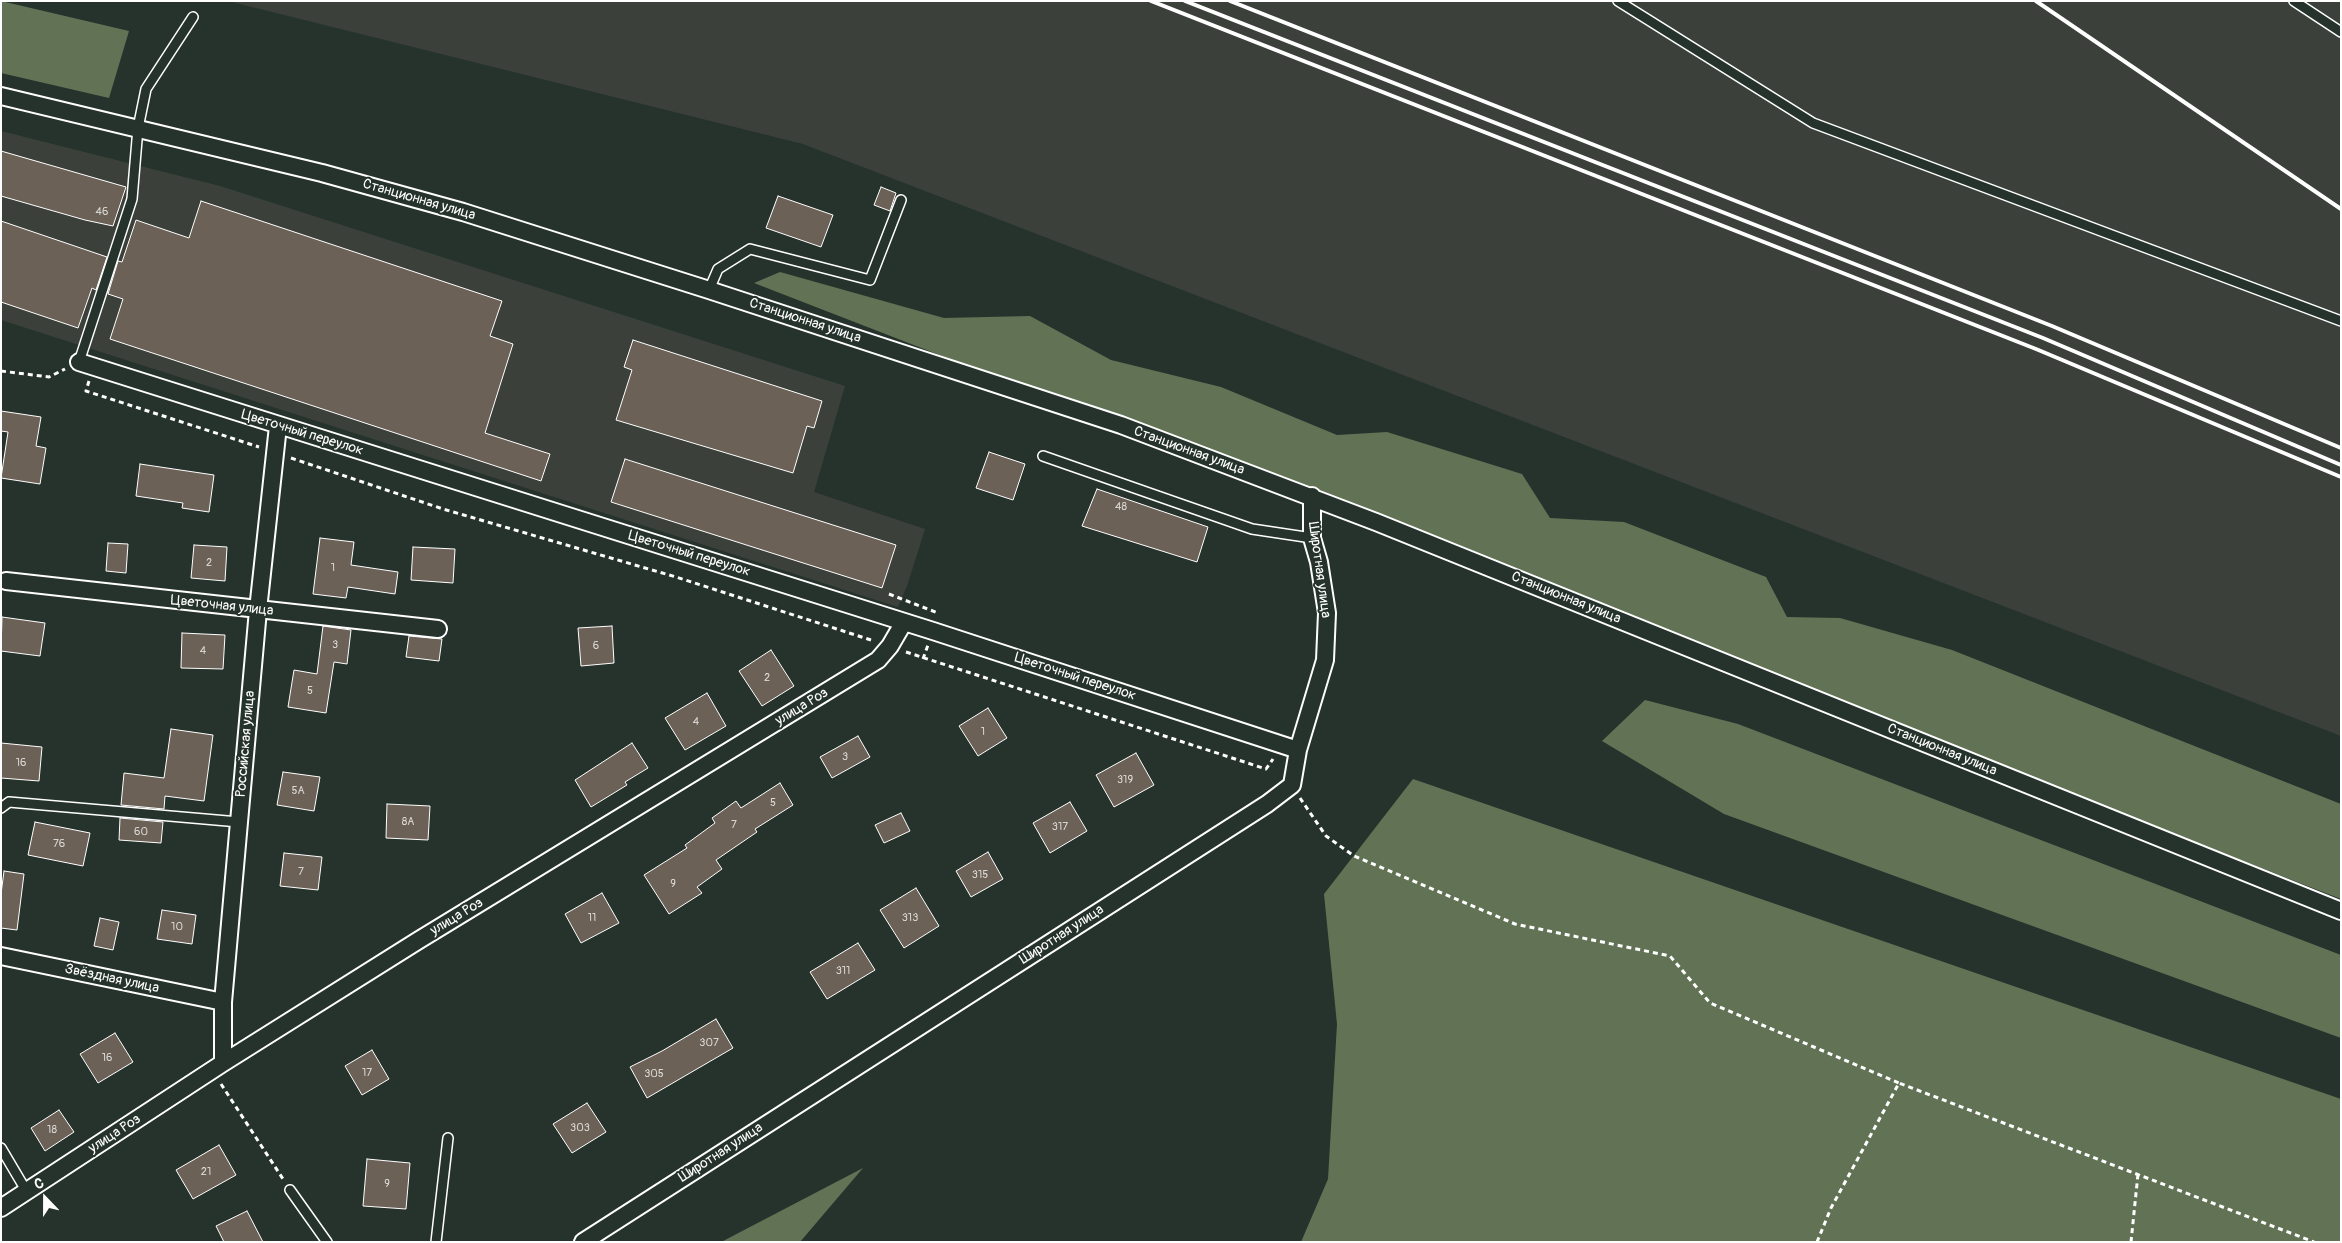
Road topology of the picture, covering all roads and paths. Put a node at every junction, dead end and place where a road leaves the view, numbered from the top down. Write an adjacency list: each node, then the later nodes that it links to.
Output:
1 (1618, 1): 9 (lane)
2 (2294, 1): 4 (lane)
3 (193, 16): 6 (lane)
4 (2341, 32)
5 (1, 96): 6 (street, Станционная улица)
6 (138, 128): 8 (street, Станционная улица); 10 (lane)
7 (901, 200): 8 (lane)
8 (710, 290): 14 (street, Станционная улица)
9 (2341, 321)
10 (79, 362): 11 (path); 12 (street, Цветочный переулок)
11 (1, 371)
12 (278, 426): 17 (street, Российская улица); 18 (street, Цветочный переулок)
13 (1043, 456): 15 (lane)
14 (1312, 496): 15 (street, Широтная улица); 24 (street, Станционная улица)
15 (1312, 538): 20 (street, Широтная улица)
16 (6, 581): 17 (street, Цветочная улица)
17 (258, 610): 19 (street, Цветочная улица); 23 (street, Российская улица)
18 (904, 622): 20 (street, Цветочный переулок); 27 (street, улица Роз)
19 (438, 629)
20 (1298, 750): 21 (street, Широтная улица)
21 (1292, 785): 28 (path); 37 (street, Широтная улица)
22 (1, 808): 23 (lane)
23 (239, 822): 26 (street, Российская улица)
24 (2341, 911)
25 (1, 956): 26 (street, Звёздная улица)
26 (223, 1002): 27 (street, Российская улица)
27 (218, 1067): 32 (path); 33 (street, улица Роз)
28 (1900, 1083): 31 (path); 38 (path)
29 (448, 1138): 36 (lane)
30 (1, 1148): 33 (lane)
31 (2138, 1174): 39 (path); 40 (path)
32 (290, 1190): 35 (lane)
33 (27, 1192): 34 (street, улица Роз)
34 (1, 1208)
35 (328, 1242)
36 (436, 1242)
37 (582, 1242)
38 (1817, 1242)
39 (2131, 1242)
40 (2314, 1242)

